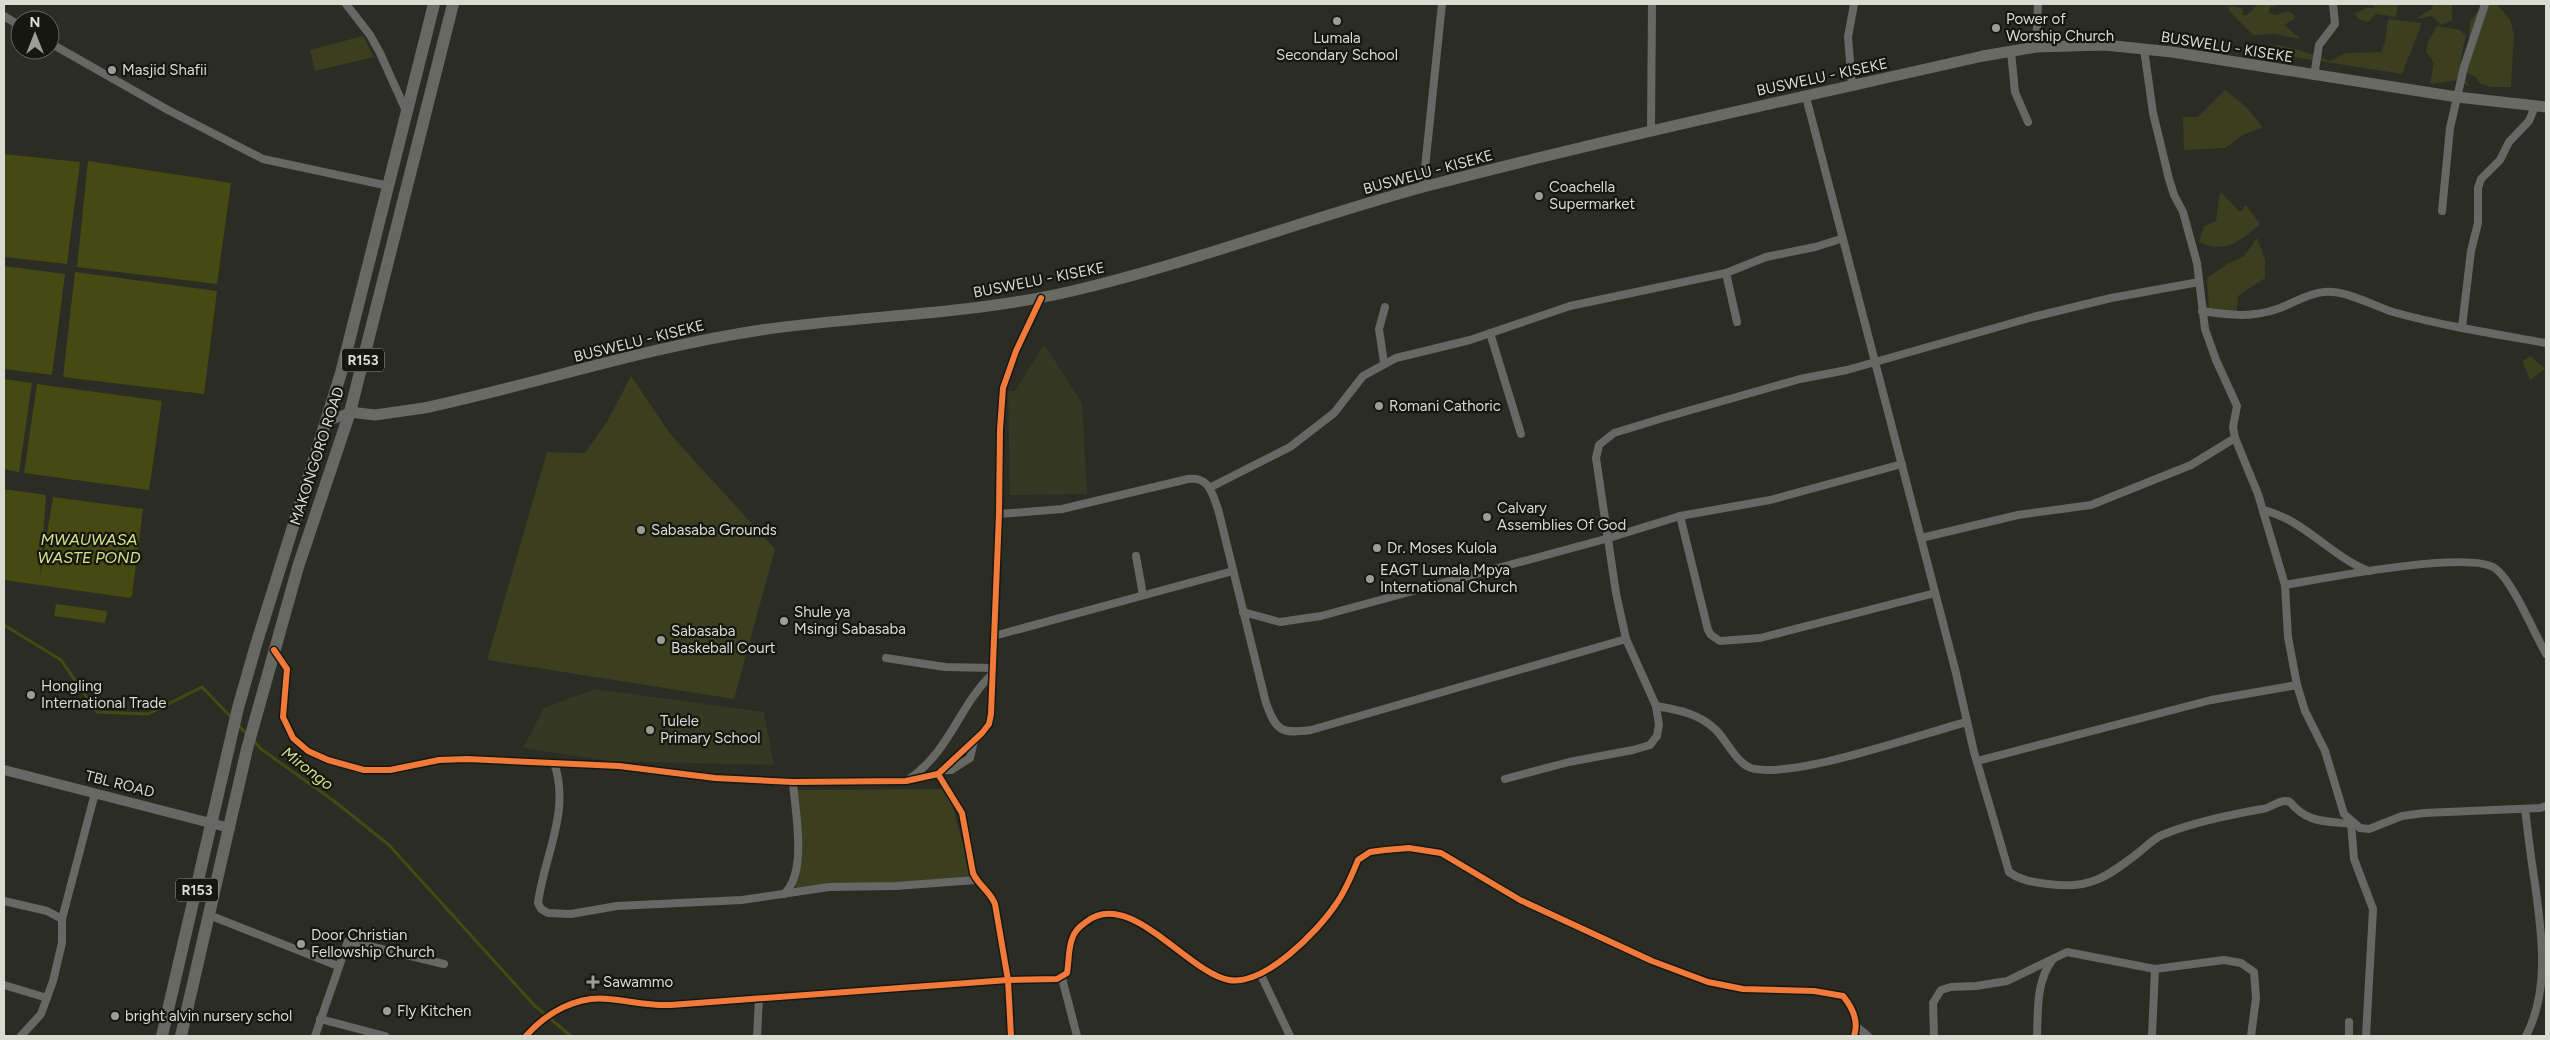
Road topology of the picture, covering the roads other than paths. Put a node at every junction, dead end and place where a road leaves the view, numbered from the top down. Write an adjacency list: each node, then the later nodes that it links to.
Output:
1 (346, 4): 19 (street)
2 (434, 4): 19 (main road, MAKONGORO ROAD / R153)
3 (453, 4): 37 (main road, MAKONGORO ROAD / R153)
4 (1442, 4): 23 (street)
5 (1652, 4): 21 (street)
6 (1854, 4): 15 (street)
7 (2038, 4): 10 (street)
8 (2333, 4): 14 (street)
9 (2485, 4): 17 (street)
10 (2036, 48): 12 (main road, BUSWELU - KISEKE); 13 (main road, BUSWELU - KISEKE)
11 (60, 49): 22 (street)
12 (2144, 49): 14 (main road, BUSWELU - KISEKE); 27 (street)
13 (2012, 52): 15 (main road, BUSWELU - KISEKE); 20 (street)
14 (2314, 76): 17 (main road, BUSWELU - KISEKE)
15 (1852, 86): 16 (main road, BUSWELU - KISEKE)
16 (1806, 97): 21 (main road, BUSWELU - KISEKE); 25 (street)
17 (2457, 97): 18 (main road, BUSWELU - KISEKE); 24 (street)
18 (2541, 106): 32 (street)
19 (408, 114): 22 (main road, MAKONGORO ROAD / R153)
20 (2028, 122)
21 (1651, 130): 23 (main road, BUSWELU - KISEKE)
22 (389, 186): 38 (main road, MAKONGORO ROAD / R153)
23 (1423, 187): 28 (main road, BUSWELU - KISEKE)
24 (2442, 211)
25 (1841, 238): 26 (street); 35 (street)
26 (1726, 273): 31 (street); 33 (street)
27 (2199, 282): 30 (street); 35 (street)
28 (1041, 298): 37 (main road, BUSWELU - KISEKE); 44 (street)
29 (1385, 307): 36 (street)
30 (2202, 311): 32 (street); 40 (street)
31 (1737, 322)
32 (2462, 327): 34 (street)
33 (1490, 333): 36 (street); 39 (street)
34 (2546, 343)
35 (1876, 362): 41 (street); 46 (street)
36 (1384, 363): 42 (street)
37 (350, 412): 38 (street); 57 (main road, MAKONGORO ROAD / R153)
38 (327, 422): 74 (main road, MAKONGORO ROAD / R153)
39 (1521, 434)
40 (2235, 438): 43 (street); 47 (street)
41 (1902, 464): 45 (street); 47 (street)
42 (1211, 487): 44 (street); 49 (street)
43 (2263, 510): 50 (street); 51 (street)
44 (1000, 514): 55 (street)
45 (1680, 516): 46 (street); 52 (street)
46 (1609, 538): 54 (street); 56 (street)
47 (1921, 538): 52 (street)
48 (1136, 556): 53 (street)
49 (1233, 571): 53 (street); 54 (street)
50 (2370, 572): 51 (street); 58 (street)
51 (2285, 585): 61 (street)
52 (1935, 593): 63 (street)
53 (1143, 595): 55 (street)
54 (1243, 612): 56 (street)
55 (994, 636): 60 (street)
56 (1626, 638): 62 (street)
57 (274, 650): 65 (street); 76 (main road, MAKONGORO ROAD / R153)
58 (2546, 654)
59 (886, 658): 60 (street)
60 (991, 671): 67 (street); 69 (street)
61 (2297, 685): 64 (street); 75 (street)
62 (1656, 706): 63 (street); 68 (street)
63 (1967, 722): 64 (street)
64 (1977, 761): 75 (street)
65 (554, 763): 70 (street); 78 (street)
66 (4, 770): 71 (street, TBL ROAD)
67 (940, 772): 69 (street); 77 (street)
68 (1504, 779)
69 (906, 781): 70 (street)
70 (793, 782): 78 (street)
71 (95, 793): 74 (street, TBL ROAD); 81 (street)
72 (2546, 806): 73 (street)
73 (2525, 809): 75 (street); 113 (street)
74 (211, 823): 76 (street, TBL ROAD); 96 (main road, R153)
75 (2351, 823): 112 (street)
76 (230, 828): 80 (main road, R153)
77 (976, 880): 78 (street); 88 (street)
78 (784, 894)
79 (4, 901): 81 (street)
80 (209, 915): 84 (street); 97 (main road, R153)
81 (62, 919): 90 (street)
82 (2054, 958): 85 (street); 107 (street); 108 (street)
83 (444, 964): 84 (street)
84 (338, 966): 92 (street)
85 (2155, 969): 109 (street); 110 (street)
86 (1260, 973): 87 (street); 94 (street); 104 (street)
87 (1062, 978): 88 (street); 103 (street)
88 (1008, 980): 91 (street); 102 (street)
89 (4, 985): 90 (street)
90 (47, 998): 95 (street)
91 (759, 998): 100 (street); 101 (street)
92 (320, 1020): 98 (street); 99 (street)
93 (2349, 1022): 111 (street)
94 (1856, 1026): 105 (street); 106 (street)
95 (21, 1036)
96 (162, 1036)
97 (181, 1036)
98 (315, 1036)
99 (385, 1036)
100 (526, 1036)
101 (757, 1036)
102 (1011, 1036)
103 (1077, 1036)
104 (1290, 1036)
105 (1854, 1036)
106 (1868, 1036)
107 (1934, 1036)
108 (2037, 1036)
109 (2152, 1036)
110 (2252, 1036)
111 (2349, 1036)
112 (2366, 1036)
113 (2526, 1036)

